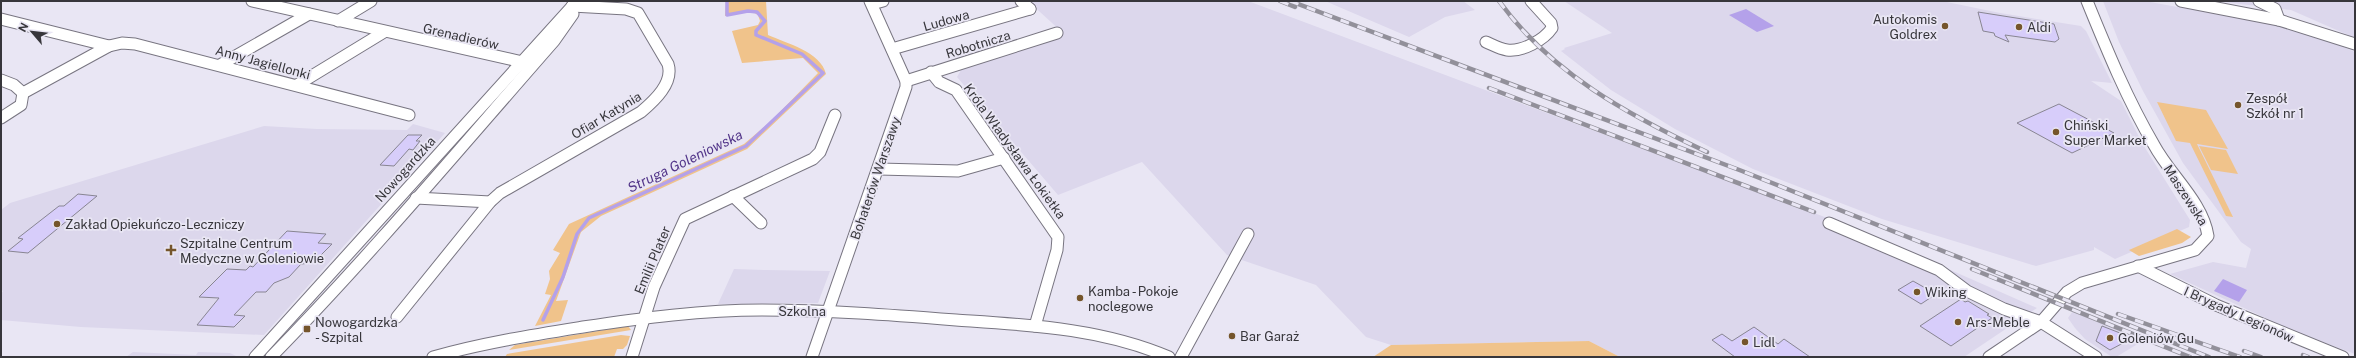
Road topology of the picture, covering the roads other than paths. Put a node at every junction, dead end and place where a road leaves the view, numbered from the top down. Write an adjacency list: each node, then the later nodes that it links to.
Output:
1 (252, 1): 11 (street, Grenadierów)
2 (371, 1): 14 (street)
3 (883, 1): 9 (street)
4 (1021, 1): 20 (street, Ludowa)
5 (1531, 1): 17 (street)
6 (2087, 1): 40 (street, Maszewska)
7 (2181, 1): 13 (street)
8 (2259, 1): 13 (street)
9 (871, 3): 20 (street)
10 (578, 4): 21 (street, Nowogardzka); 23 (street, Nowogardzka); 36 (street, Ofiar Katynia)
11 (309, 14): 14 (street, Grenadierów); 22 (street)
12 (1, 19): 19 (street, Anny Jagiellonki)
13 (2279, 20): 18 (street)
14 (338, 21): 15 (street, Grenadierów)
15 (384, 32): 21 (street, Grenadierów); 27 (street)
16 (1057, 33): 24 (street, Robotnicza)
17 (1486, 42)
18 (2355, 44)
19 (109, 46): 22 (street, Anny Jagiellonki); 28 (street, Anny Jagiellonki)
20 (892, 50): 26 (street)
21 (521, 62): 23 (street, Grenadierów); 46 (street, Nowogardzka)
22 (220, 65): 27 (street, Anny Jagiellonki)
23 (533, 65): 35 (street, Nowogardzka)
24 (931, 72): 26 (street, Robotnicza); 32 (street, Króla Władysława Łokietka)
25 (1, 80): 28 (street)
26 (906, 81): 33 (street, Bohaterów Warszawy)
27 (297, 85): 29 (street, Anny Jagiellonki)
28 (23, 93): 31 (street)
29 (409, 115)
30 (835, 115): 34 (street, Emilii Plater)
31 (1, 118)
32 (1004, 158): 33 (street); 45 (street, Króla Władysława Łokietka)
33 (879, 169): 41 (street, Bohaterów Warszawy)
34 (733, 196): 37 (street); 43 (street, Emilii Plater)
35 (416, 198): 36 (street); 47 (street, Nowogardzka)
36 (490, 202): 42 (street, Ofiar Katynia)
37 (761, 223)
38 (1830, 224): 44 (street)
39 (1248, 234): 52 (street)
40 (2138, 266): 44 (street, Maszewska); 55 (street, I Brygady Legionów)
41 (828, 311): 43 (street, Szkolna); 45 (street, Szkolna); 50 (street, Bohaterów Warszawy)
42 (397, 317)
43 (644, 318): 48 (street, Szkolna); 49 (street, Emilii Plater)
44 (2041, 322): 53 (street); 54 (street)
45 (1035, 326): 51 (street, Szkolna)
46 (255, 357)
47 (271, 357)
48 (433, 357)
49 (632, 357)
50 (812, 357)
51 (1169, 357)
52 (1181, 357)
53 (1989, 357)
54 (2096, 357)
55 (2343, 357)

